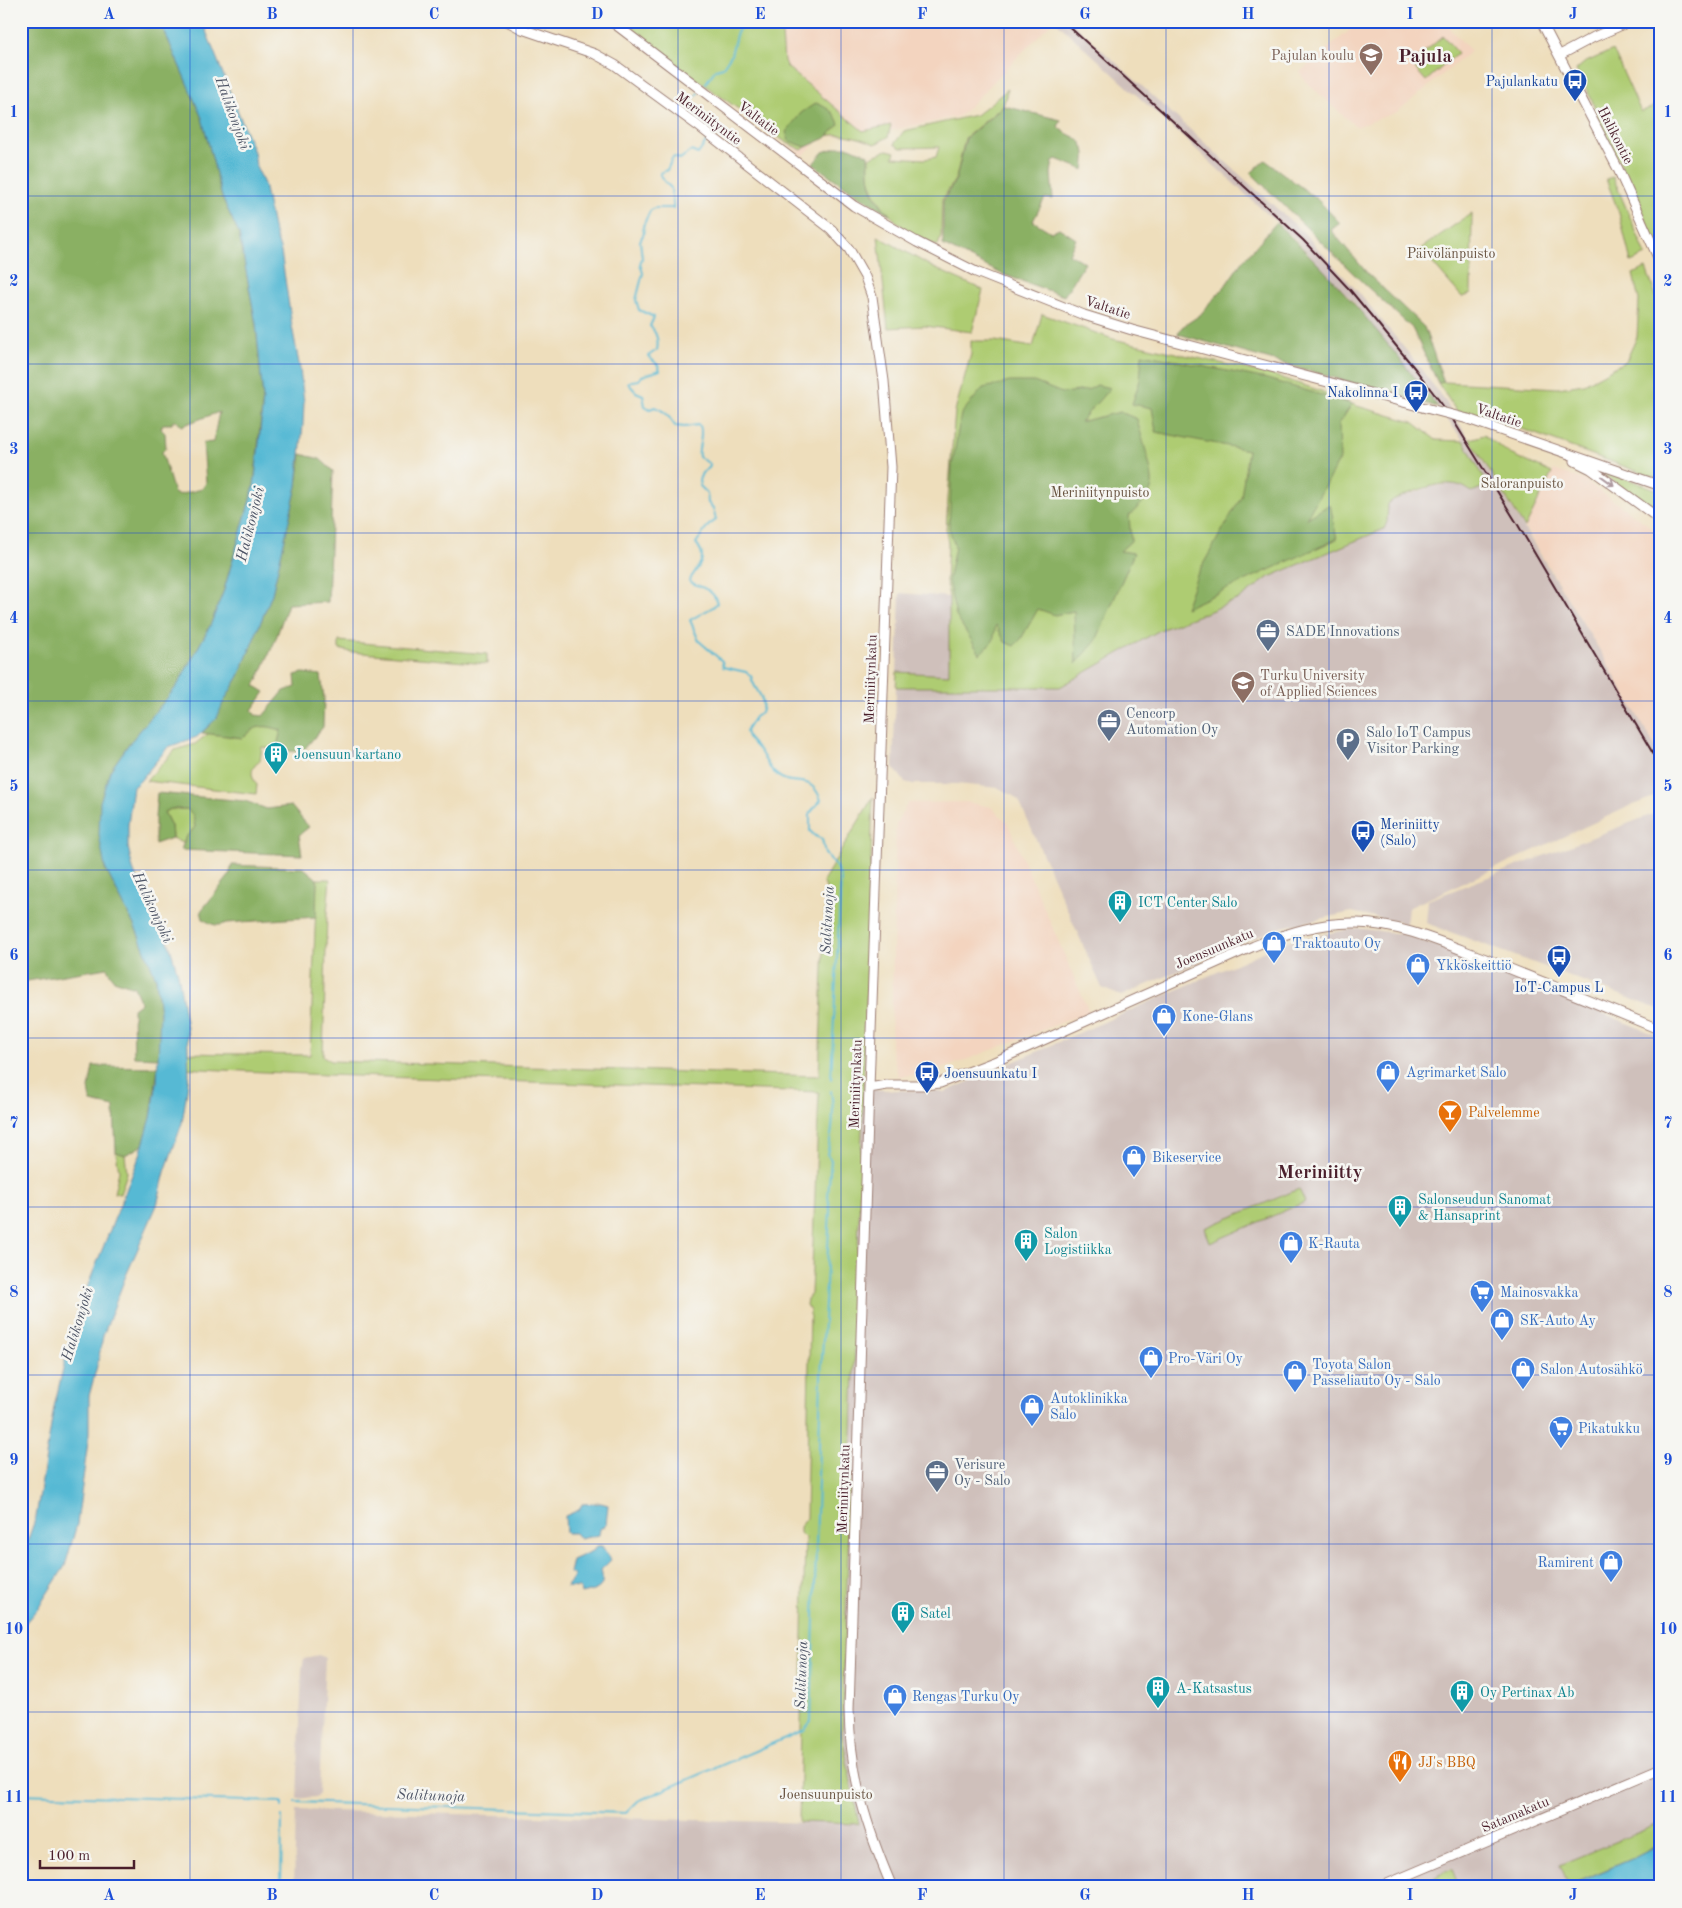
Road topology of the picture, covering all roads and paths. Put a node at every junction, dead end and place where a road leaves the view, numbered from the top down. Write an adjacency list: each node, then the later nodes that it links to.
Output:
1 (507, 21): 7 (main road, Meriniityntie)
2 (611, 21): 8 (main road, Valtatie, bridge)
3 (1541, 21): 5 (main road, Halikontie)
4 (1630, 21): 5 (main road)
5 (1560, 55): 6 (main road, Halikontie)
6 (1661, 264)
7 (865, 277): 12 (main road, Meriniitynkatu)
8 (1551, 447): 9 (main road, Valtatie); 10 (main road, one-way to 10)
9 (1661, 486)
10 (1661, 520)
11 (1661, 1030): 12 (main road, Joensuunkatu)
12 (868, 1088): 14 (main road, Meriniitynkatu)
13 (1661, 1768): 15 (main road, Satamakatu)
14 (892, 1887)
15 (1380, 1887)

